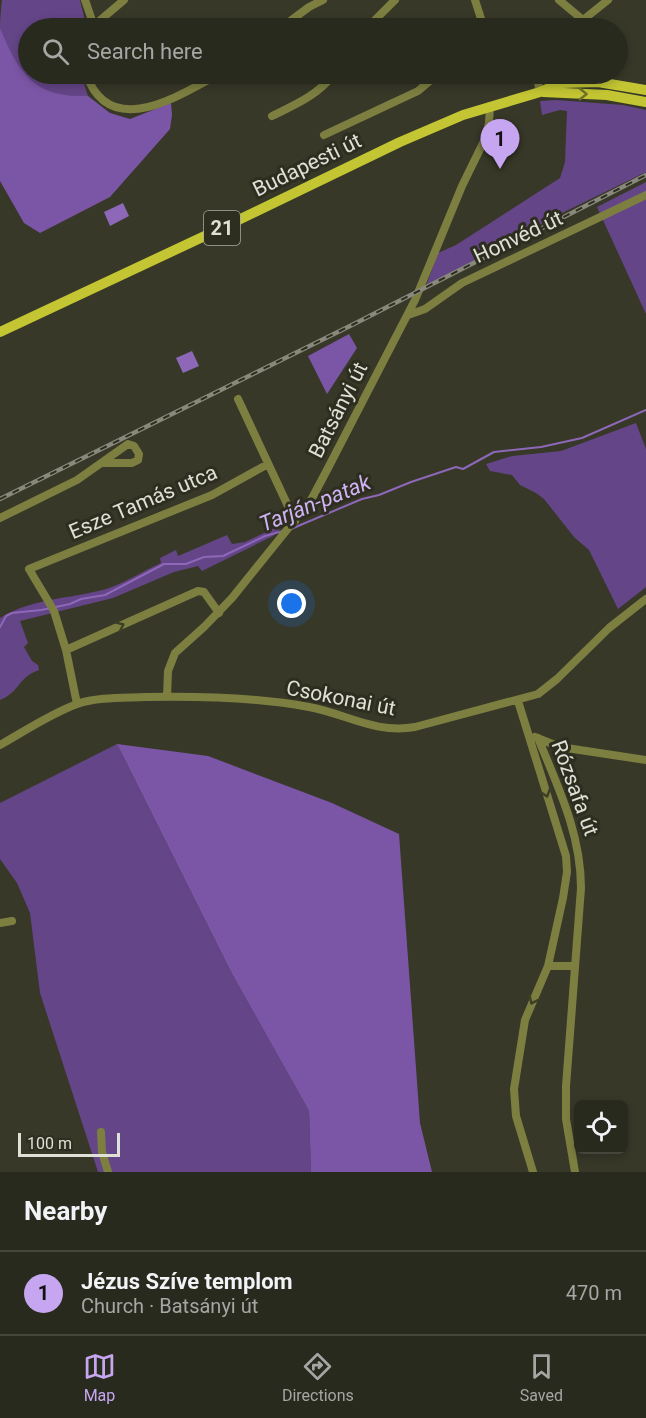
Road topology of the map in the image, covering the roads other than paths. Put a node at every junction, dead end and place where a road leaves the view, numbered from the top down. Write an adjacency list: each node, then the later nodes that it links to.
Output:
1 (85, 0): 9 (street)
2 (124, 0): 10 (street)
3 (323, 0): 8 (street)
4 (395, 0): 12 (street)
5 (475, 0): 13 (street)
6 (559, 0): 14 (street)
7 (608, 0): 15 (street)
8 (308, 4): 11 (street)
9 (90, 18)
10 (103, 18)
11 (292, 18)
12 (377, 18)
13 (480, 18)
14 (582, 18)
15 (586, 18)
16 (90, 84): 17 (street)
17 (198, 84)
18 (325, 84): 28 (street)
19 (426, 84): 29 (street)
20 (538, 84): 24 (street)
21 (560, 84): 24 (main road, Budapesti út / 21)
22 (603, 84): 25 (main road, Budapesti út / 21)
23 (646, 90): 25 (main road, 21)
24 (540, 92): 25 (main road, 21, one-way to 25); 27 (main road, Budapesti út / 21)
25 (628, 93): 26 (main road, 21)
26 (646, 102)
27 (490, 106): 31 (street, Batsányi út); 32 (main road, Budapesti út / 21)
28 (272, 116)
29 (324, 135)
30 (646, 195): 31 (street, Honvéd út)
31 (408, 315): 37 (street, Batsányi út)
32 (0, 332)
33 (238, 399): 35 (street)
34 (103, 463): 36 (street)
35 (268, 464): 37 (street); 40 (street, Esze Tamás utca)
36 (0, 518)
37 (292, 524): 39 (street, Batsányi út)
38 (646, 599): 42 (street, Csokonai út)
39 (219, 612): 40 (street, one-way to 39); 41 (street, Batsányi út)
40 (66, 650): 43 (street)
41 (168, 697): 42 (street, Csokonai út); 43 (street, Csokonai út)
42 (518, 700): 44 (street, Rózsafa út)
43 (77, 704): 46 (street, Csokonai út)
44 (528, 737): 45 (street, Rózsafa út); 50 (street, Rózsafa út, one-way to 50)
45 (538, 738): 47 (street); 51 (street, Rózsafa út)
46 (0, 745)
47 (646, 760)
48 (12, 921): 49 (street)
49 (0, 923)
50 (548, 966): 51 (street); 55 (street, Rózsafa út, one-way to 55)
51 (575, 966): 53 (street, Rózsafa út)
52 (101, 1132): 54 (street)
53 (573, 1169)
54 (108, 1172)
55 (533, 1172)

